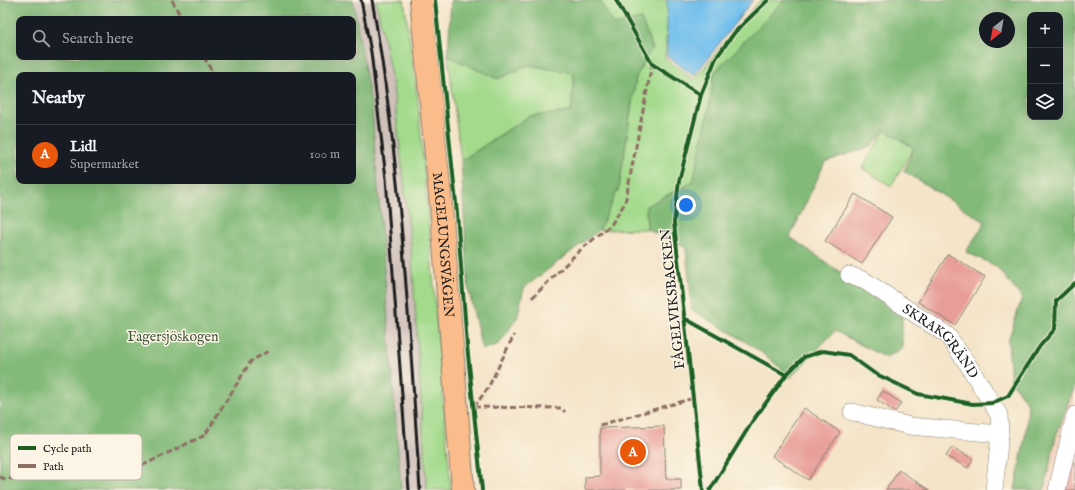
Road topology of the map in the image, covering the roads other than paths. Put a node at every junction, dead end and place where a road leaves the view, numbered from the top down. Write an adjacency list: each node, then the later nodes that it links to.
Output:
1 (421, 0): 6 (main road, MAGELUNGSVÄGEN)
2 (849, 275): 5 (street, SKRAKGRÄND)
3 (852, 412): 5 (street)
4 (1075, 415): 8 (street)
5 (1000, 434): 7 (street, SKRAKGRÄND)
6 (463, 490)
7 (994, 490)
8 (1057, 490)

